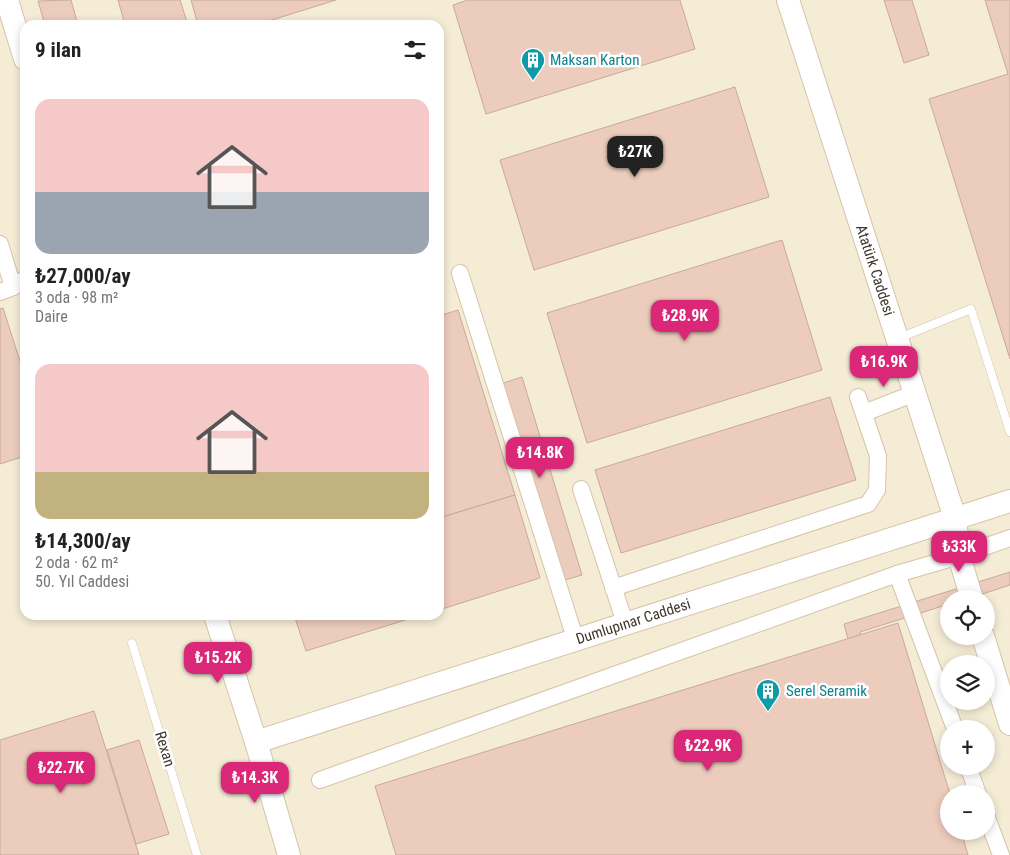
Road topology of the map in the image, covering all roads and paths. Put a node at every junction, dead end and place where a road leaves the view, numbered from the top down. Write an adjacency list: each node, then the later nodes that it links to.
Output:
1 (7, 0): 3 (street)
2 (788, 0): 7 (street, Atatürk Caddesi)
3 (20, 43)
4 (0, 244): 6 (street)
5 (460, 273): 22 (street)
6 (13, 286)
7 (897, 339): 8 (street, Atatürk Caddesi); 11 (lane)
8 (915, 393): 10 (street); 14 (street, Atatürk Caddesi)
9 (858, 397): 10 (street)
10 (864, 413): 18 (street)
11 (1010, 432)
12 (582, 489): 18 (street)
13 (1010, 501): 14 (street, Dumlupınar Caddesi)
14 (955, 518): 16 (street, Atatürk Caddesi); 21 (street, Dumlupınar Caddesi)
15 (1010, 538): 16 (street)
16 (959, 556): 17 (street); 19 (street, Atatürk Caddesi)
17 (898, 574): 25 (street); 28 (street)
18 (613, 588): 21 (street)
19 (969, 590)
20 (216, 620): 27 (street)
21 (625, 623): 22 (street, Dumlupınar Caddesi)
22 (576, 638): 27 (street, Dumlupınar Caddesi)
23 (132, 643): 30 (lane, Rexan)
24 (986, 645): 26 (street)
25 (951, 720)
26 (1010, 724)
27 (256, 742): 31 (street)
28 (320, 780)
29 (995, 839): 32 (street)
30 (197, 855)
31 (289, 855)
32 (1001, 855)

